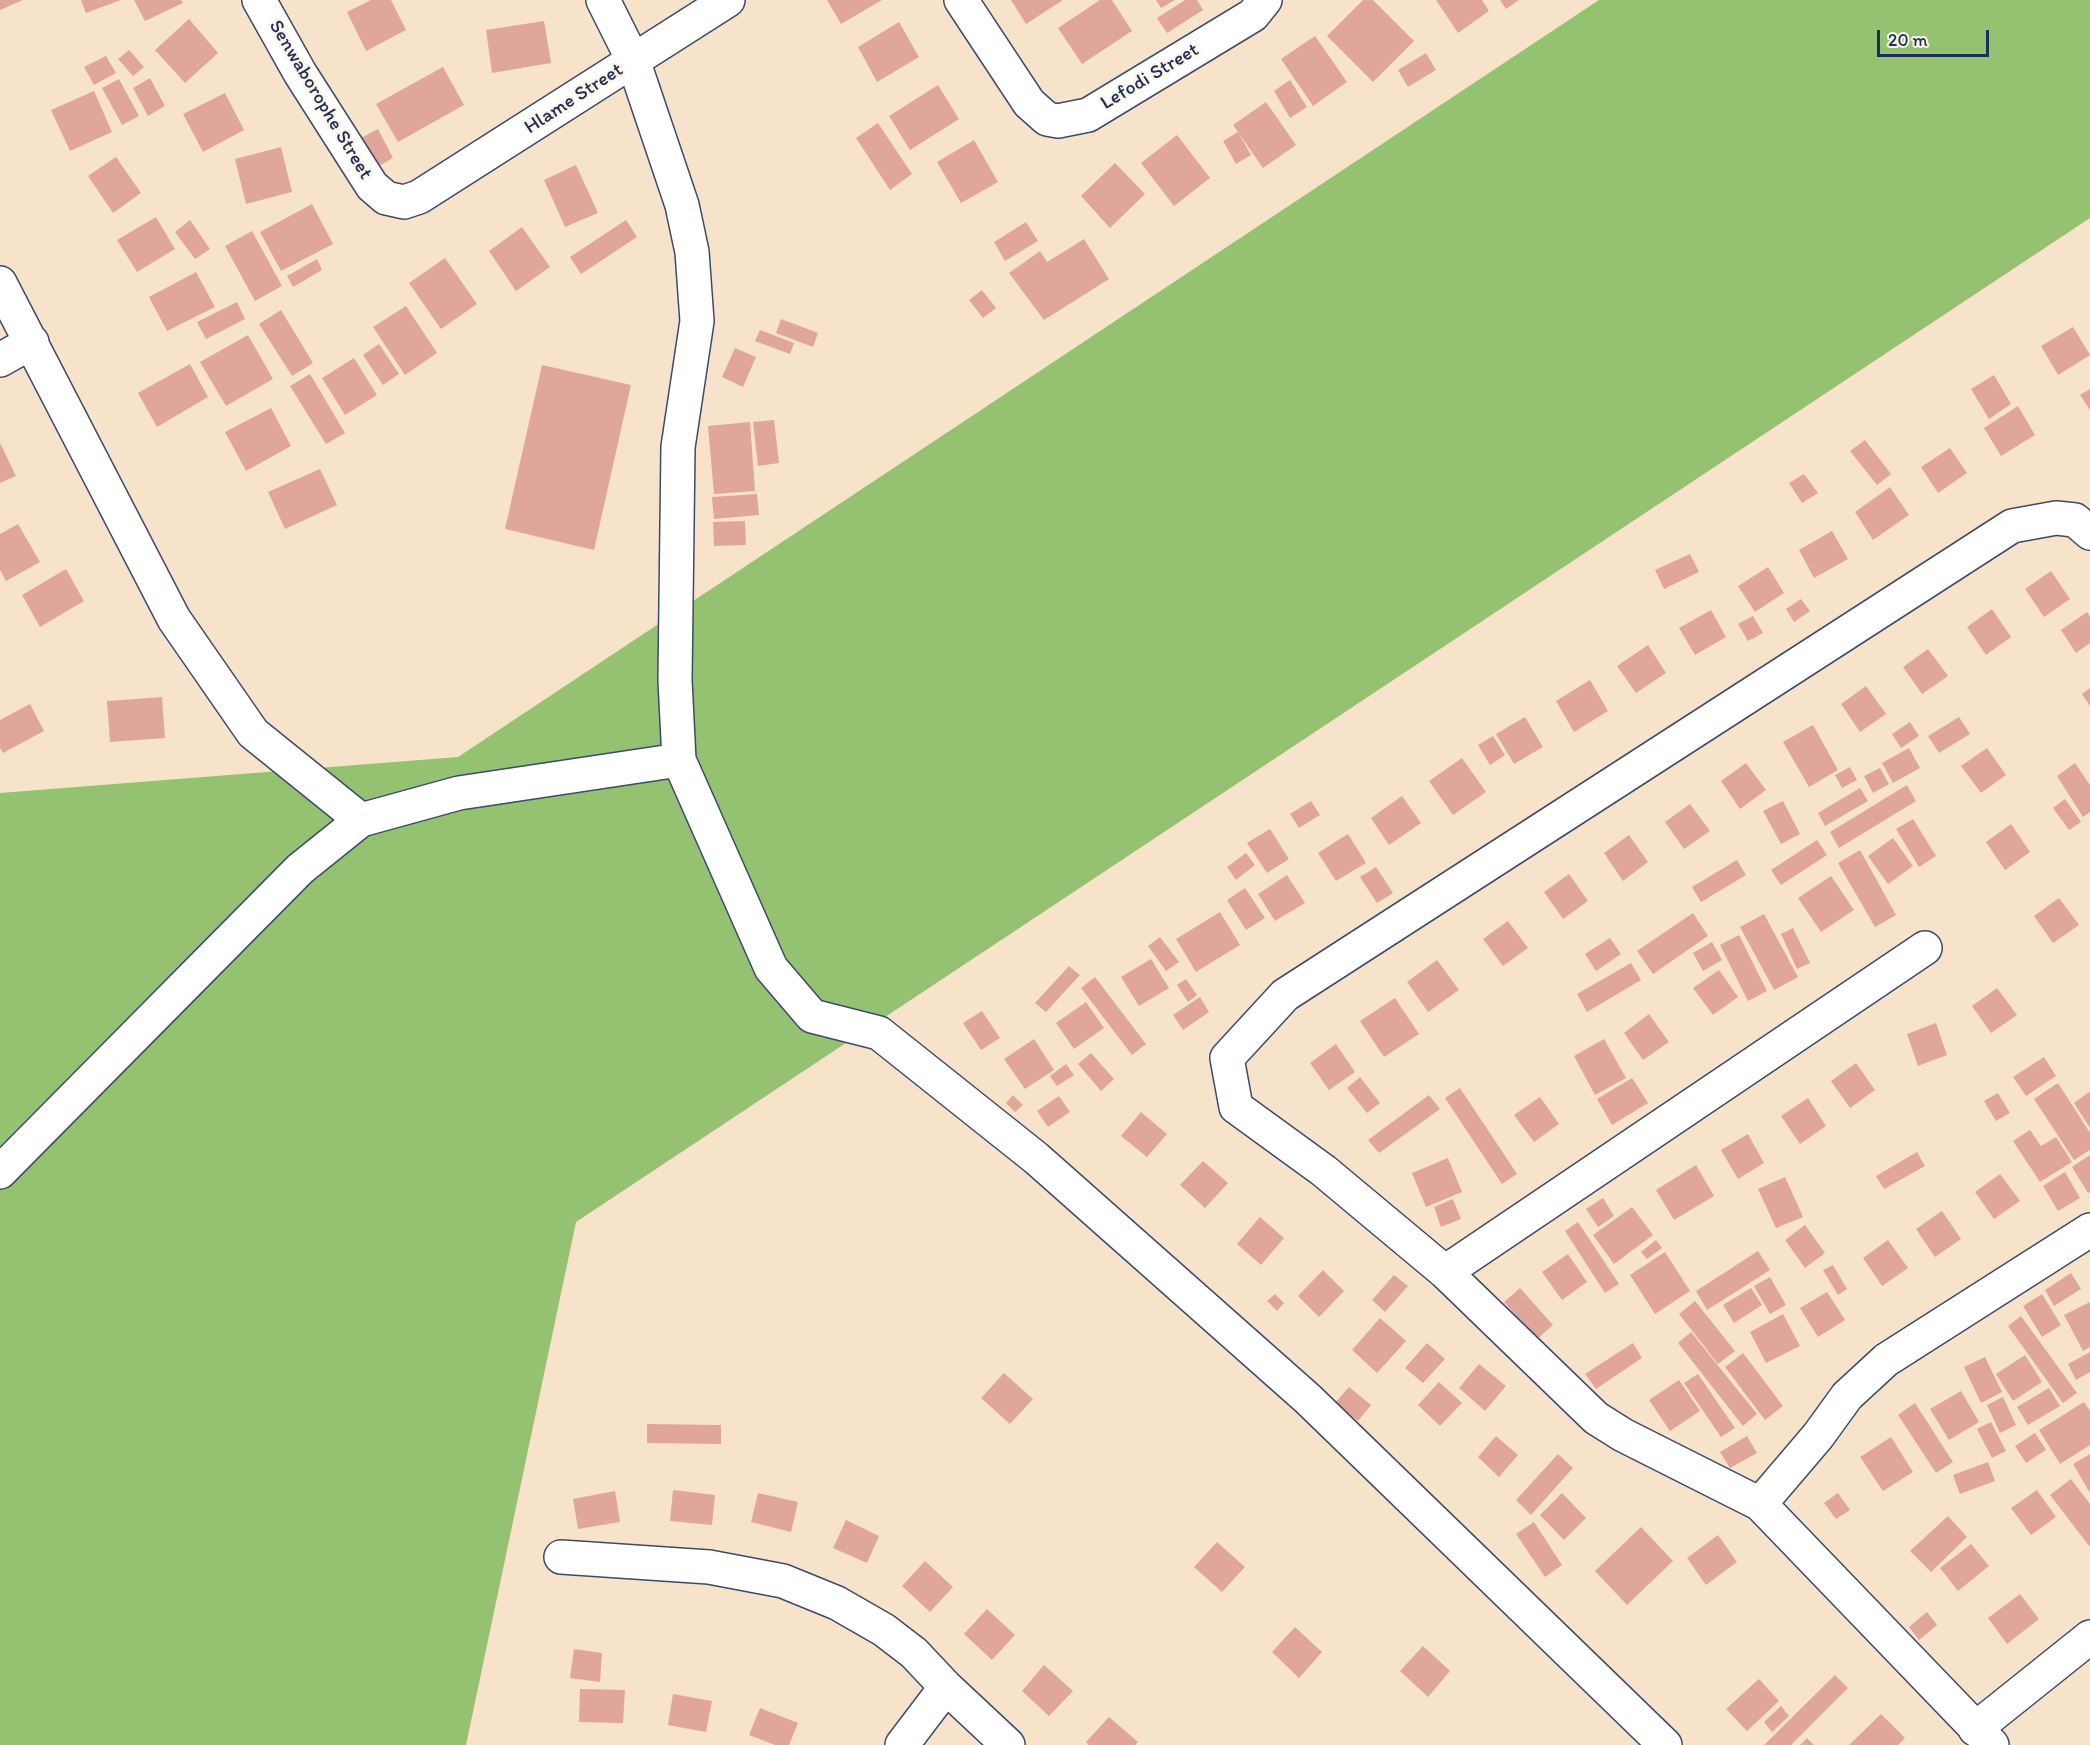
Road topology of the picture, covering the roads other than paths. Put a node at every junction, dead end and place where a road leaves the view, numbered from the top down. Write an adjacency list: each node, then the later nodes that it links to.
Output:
1 (259, 0): 7 (street, Senwaborophe Street)
2 (603, 0): 6 (street)
3 (728, 0): 6 (street, Hlame Street)
4 (961, 0): 5 (street, Lefodi Street)
5 (1265, 0)
6 (633, 60): 7 (street, Hlame Street); 12 (street)
7 (419, 197)
8 (0, 283): 9 (street)
9 (32, 342): 10 (street); 13 (street)
10 (0, 360)
11 (2090, 533): 17 (street)
12 (680, 760): 13 (street); 25 (street)
13 (361, 820): 15 (street)
14 (1925, 948): 17 (street)
15 (0, 1172)
16 (2090, 1230): 18 (street)
17 (1445, 1272): 18 (street)
18 (1760, 1504): 22 (street)
19 (561, 1557): 21 (street)
20 (2090, 1637): 22 (street)
21 (946, 1687): 23 (street); 24 (street)
22 (1984, 1737)
23 (902, 1745)
24 (1008, 1745)
25 (1665, 1745)

